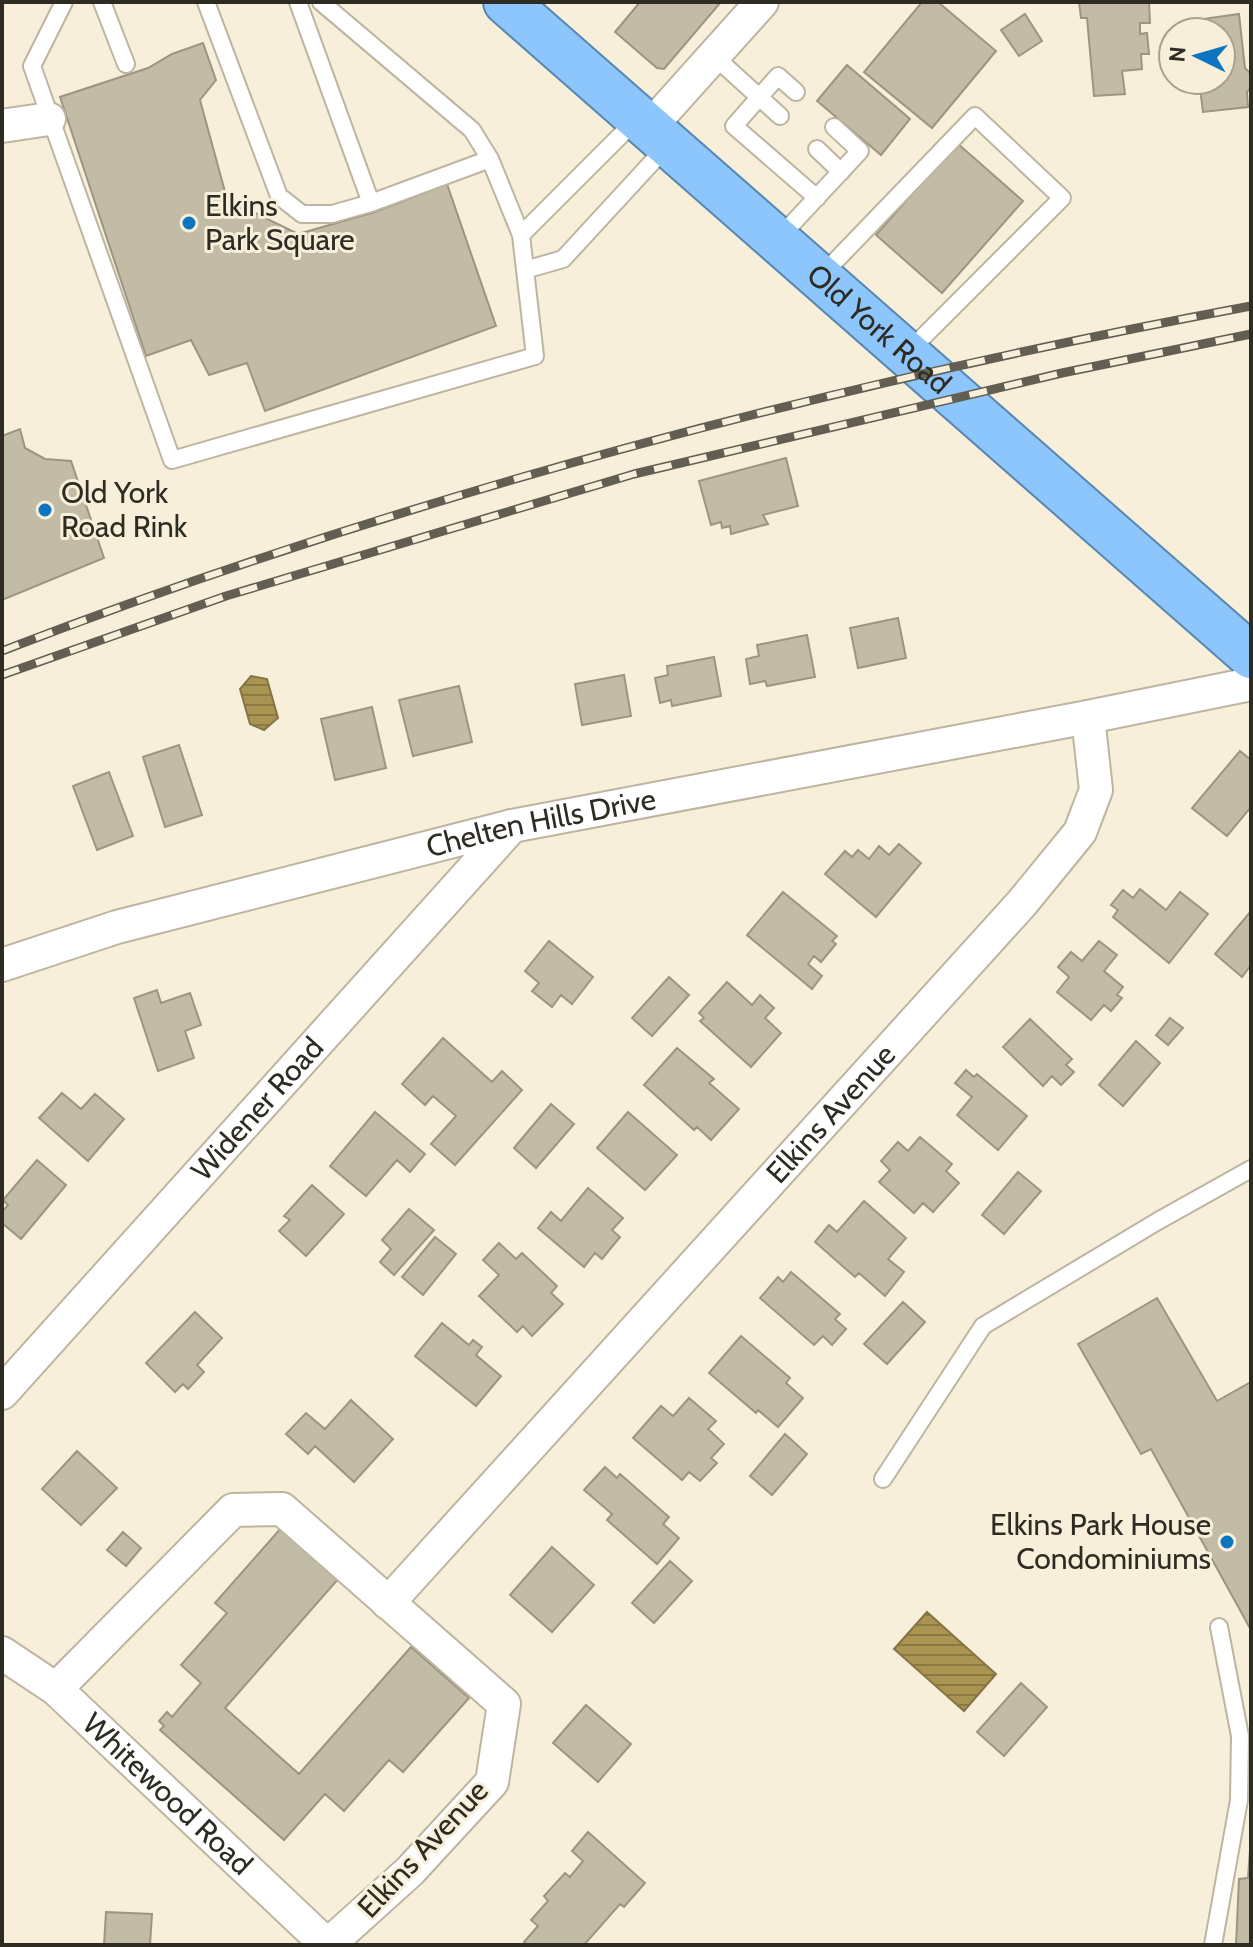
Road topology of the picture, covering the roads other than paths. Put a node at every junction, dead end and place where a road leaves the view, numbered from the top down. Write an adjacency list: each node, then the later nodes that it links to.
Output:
1 (64, 2): 13 (lane)
2 (102, 2): 9 (lane)
3 (206, 2): 21 (lane)
4 (298, 2): 21 (lane)
5 (321, 2): 18 (lane)
6 (506, 2): 16 (highway, Old York Road)
7 (762, 2): 8 (street)
8 (714, 56): 11 (lane); 16 (street)
9 (126, 64)
10 (796, 92): 11 (lane)
11 (760, 97): 12 (lane); 20 (lane)
12 (780, 116)
13 (49, 119): 14 (street); 24 (lane)
14 (2, 126)
15 (834, 127): 19 (lane)
16 (652, 131): 22 (lane); 23 (highway, Old York Road); 24 (lane)
17 (817, 149): 19 (lane)
18 (490, 159): 21 (lane); 22 (lane)
19 (841, 172): 20 (lane)
20 (817, 198): 23 (lane)
21 (371, 203)
22 (521, 235): 24 (lane)
23 (777, 240): 25 (highway, Old York Road)
24 (525, 270)
25 (820, 277): 26 (highway, Old York Road); 26 (lane)
26 (906, 354): 27 (highway, Old York Road)
27 (1251, 656)
28 (1251, 684): 29 (street)
29 (1088, 717): 30 (street, Chelten Hills Drive); 35 (street, Elkins Avenue)
30 (512, 826): 31 (street, Chelten Hills Drive); 33 (street, Widener Road)
31 (2, 965)
32 (1251, 1169): 34 (lane)
33 (2, 1393)
34 (883, 1479)
35 (388, 1603): 38 (street, Elkins Avenue); 39 (street, Elkins Avenue)
36 (1219, 1627): 40 (lane)
37 (2, 1653): 38 (street, Whitewood Road)
38 (56, 1689): 39 (street, Whitewood Road)
39 (328, 1945)
40 (1213, 1945)

